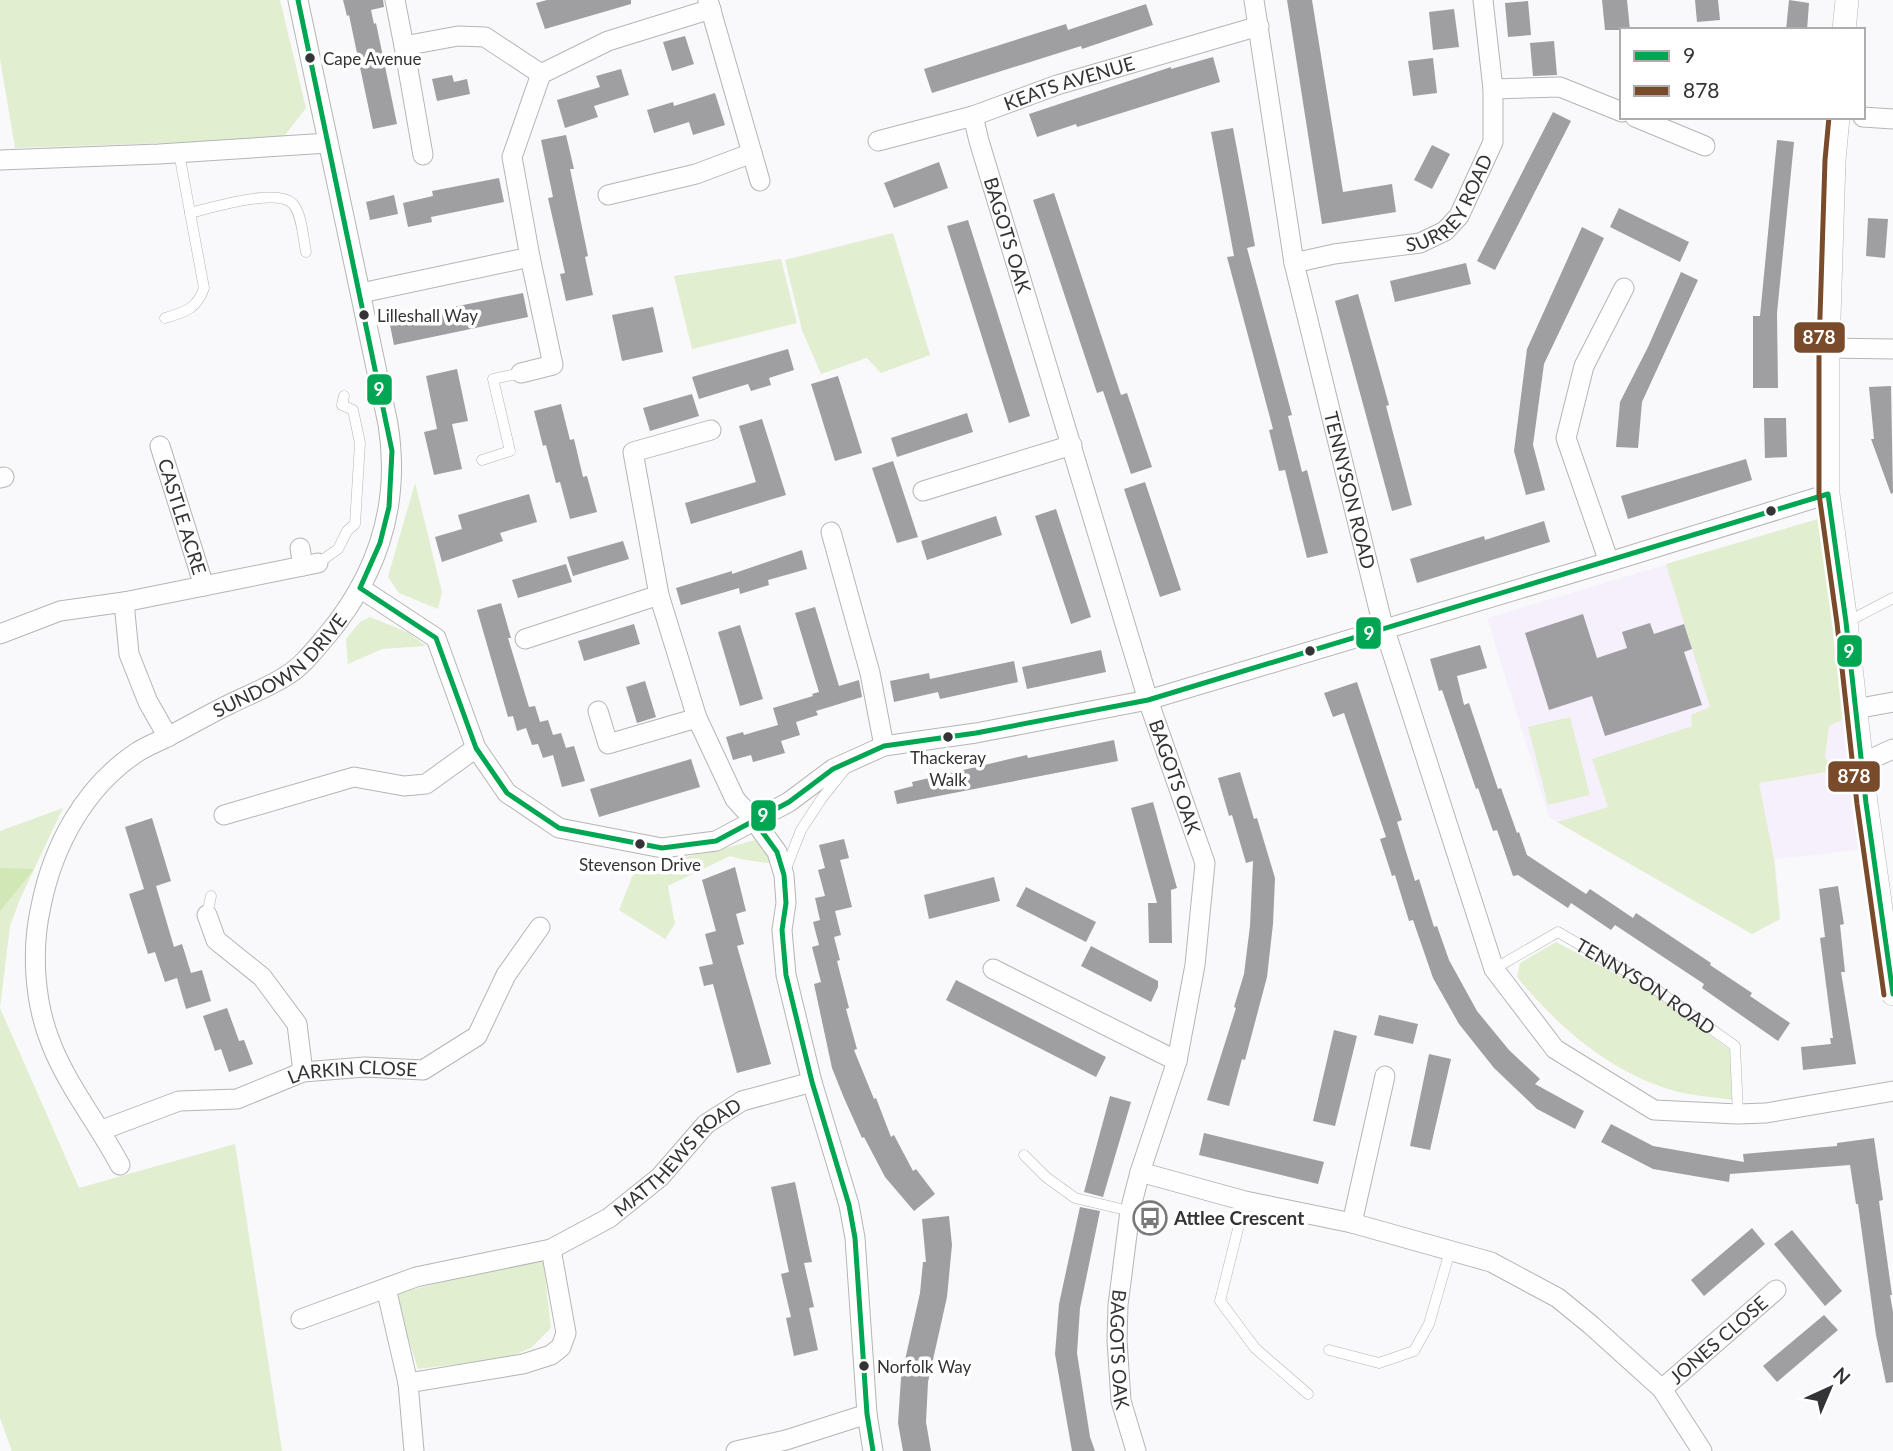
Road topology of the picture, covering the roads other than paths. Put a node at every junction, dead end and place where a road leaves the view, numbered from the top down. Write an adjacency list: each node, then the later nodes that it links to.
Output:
1 (298, 0): 19 (street, SUNDOWN DRIVE)
2 (395, 0): 9 (street)
3 (1254, 0): 7 (street, TENNYSON ROAD)
4 (1483, 0): 11 (street, SURREY ROAD)
5 (1847, 0): 8 (street)
6 (710, 5): 10 (street); 22 (street)
7 (1259, 26): 13 (street, KEATS AVENUE); 30 (street, TENNYSON ROAD)
8 (1844, 28)
9 (404, 46): 10 (street); 23 (street)
10 (541, 74): 29 (street)
11 (1493, 89): 12 (street); 30 (street, SURREY ROAD)
12 (1620, 111)
13 (973, 116): 18 (street, KEATS AVENUE); 39 (street, BAGOTS OAK)
14 (1865, 117): 17 (street)
15 (1640, 119): 20 (street)
16 (1838, 119): 34 (street)
17 (1893, 119)
18 (878, 141)
19 (328, 143): 21 (street); 32 (street, SUNDOWN DRIVE)
20 (1705, 146)
21 (179, 153): 24 (street); 27 (lane)
22 (752, 153): 25 (street); 26 (street)
23 (423, 155)
24 (0, 160)
25 (760, 181)
26 (608, 195)
27 (190, 213): 28 (lane); 33 (lane)
28 (306, 251)
29 (530, 257): 32 (street); 36 (street)
30 (1294, 263): 53 (street, TENNYSON ROAD)
31 (1624, 288): 46 (street)
32 (360, 293): 48 (street, SUNDOWN DRIVE)
33 (165, 318)
34 (1828, 348): 35 (street); 43 (street)
35 (1893, 349)
36 (521, 373): 41 (lane)
37 (344, 396): 45 (lane)
38 (711, 430): 49 (street)
39 (1072, 445): 42 (street); 56 (street, BAGOTS OAK)
40 (160, 446): 47 (street, CASTLE ACRE)
41 (482, 460)
42 (923, 491)
43 (1828, 494): 46 (street); 52 (street)
44 (831, 532): 62 (street)
45 (307, 559): 47 (street, CASTLE ACRE)
46 (1609, 562): 53 (street)
47 (204, 586): 51 (street, CASTLE ACRE)
48 (360, 588): 61 (street, SUNDOWN DRIVE); 63 (street)
49 (659, 595): 55 (street); 60 (street)
50 (1893, 598): 52 (lane)
51 (124, 602): 54 (street, CASTLE ACRE); 61 (street)
52 (1846, 622): 58 (street)
53 (1384, 629): 56 (street); 73 (street, TENNYSON ROAD)
54 (0, 634)
55 (525, 639)
56 (1148, 700): 62 (street); 75 (street, BAGOTS OAK)
57 (1893, 702): 58 (street)
58 (1855, 709): 66 (street)
59 (598, 711): 60 (street)
60 (697, 718): 68 (street)
61 (168, 737): 81 (street, SUNDOWN DRIVE)
62 (884, 746): 65 (street)
63 (476, 748): 67 (street); 68 (street)
64 (1893, 749): 66 (street)
65 (853, 760): 68 (street); 69 (lane)
66 (1862, 763): 74 (street)
67 (224, 815)
68 (754, 819): 69 (street)
69 (784, 875): 78 (street)
70 (209, 906): 76 (street)
71 (540, 927): 76 (street, LARKIN CLOSE)
72 (993, 969): 75 (street)
73 (1494, 969): 80 (street, TENNYSON ROAD); 80 (lane, TENNYSON ROAD)
74 (1893, 994)
75 (1177, 1061): 84 (street, BAGOTS OAK)
76 (303, 1072): 81 (street, LARKIN CLOSE)
77 (1385, 1076): 87 (street)
78 (812, 1082): 88 (street, MATTHEWS ROAD); 97 (street)
79 (1893, 1091): 80 (street, TENNYSON ROAD)
80 (1738, 1114)
81 (102, 1130): 83 (street, SUNDOWN DRIVE)
82 (1024, 1155): 86 (lane)
83 (120, 1165)
84 (1140, 1172): 85 (street); 86 (street, BAGOTS OAK)
85 (1245, 1201): 87 (street); 96 (lane)
86 (1130, 1211): 101 (street, BAGOTS OAK)
87 (1352, 1223): 89 (street)
88 (551, 1249): 90 (street, MATTHEWS ROAD); 94 (street)
89 (1450, 1251): 93 (lane); 95 (street)
90 (386, 1288): 92 (street, MATTHEWS ROAD); 94 (street)
91 (1776, 1290): 95 (street, JONES CLOSE)
92 (301, 1320)
93 (1329, 1350)
94 (408, 1383): 98 (street)
95 (1662, 1389): 102 (street)
96 (1308, 1394)
97 (867, 1414): 99 (street); 100 (street)
98 (414, 1451)
99 (736, 1451)
100 (873, 1451)
101 (1136, 1451)
102 (1702, 1451)

